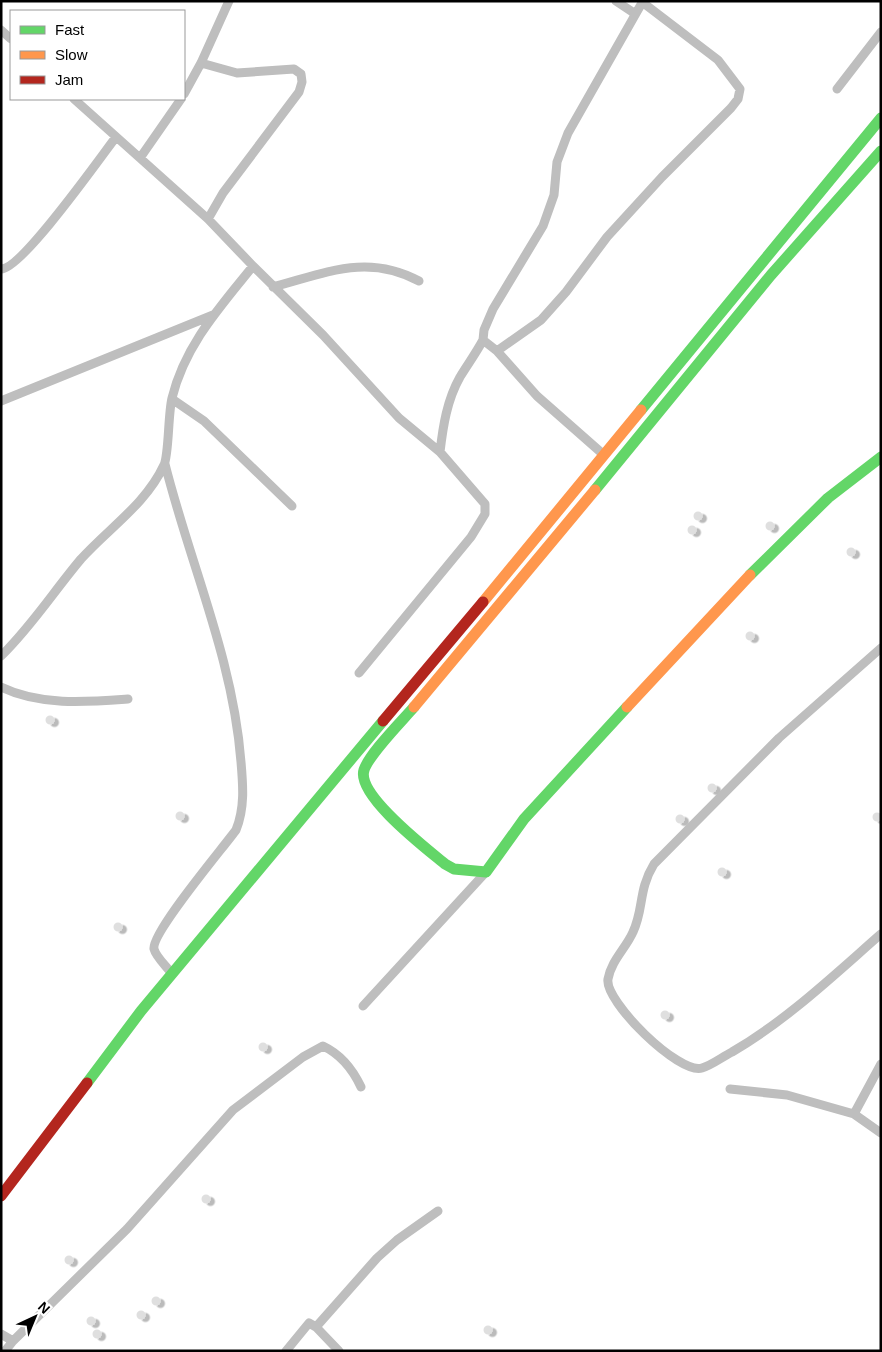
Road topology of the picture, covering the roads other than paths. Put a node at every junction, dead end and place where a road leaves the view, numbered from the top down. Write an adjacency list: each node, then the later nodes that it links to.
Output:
1 (230, 1): 6 (street)
2 (616, 1): 4 (street)
3 (642, 1): 4 (street); 22 (street)
4 (634, 13): 21 (street)
5 (881, 32): 8 (street)
6 (201, 63): 7 (street); 15 (street)
7 (188, 78)
8 (837, 89)
9 (75, 100): 12 (street)
10 (180, 100): 14 (street)
11 (881, 118): 26 (street)
12 (116, 137): 14 (street); 17 (street)
13 (881, 151): 31 (street)
14 (140, 158): 15 (street)
15 (208, 219): 16 (street)
16 (253, 266): 19 (street); 20 (street)
17 (1, 269)
18 (419, 282): 19 (street)
19 (273, 287): 25 (street)
20 (213, 315): 23 (street); 24 (street)
21 (483, 340): 22 (street); 25 (street)
22 (497, 351): 26 (street)
23 (172, 399): 28 (street); 29 (street)
24 (1, 401)
25 (440, 452): 34 (street)
26 (604, 455): 30 (street)
27 (881, 457): 37 (street)
28 (165, 464): 33 (street); 39 (street)
29 (292, 506)
30 (550, 519): 31 (street); 39 (street)
31 (562, 531): 37 (street)
32 (881, 648): 38 (street)
33 (1, 656)
34 (359, 673)
35 (1, 687): 36 (street)
36 (128, 699)
37 (486, 872): 40 (street)
38 (881, 934)
39 (172, 974): 46 (street)
40 (363, 1006)
41 (881, 1064): 44 (street)
42 (361, 1087): 50 (street)
43 (730, 1089): 44 (street)
44 (854, 1114): 45 (street)
45 (881, 1133)
46 (1, 1196)
47 (438, 1211): 48 (street)
48 (316, 1327): 52 (street); 53 (street)
49 (1, 1334): 50 (street)
50 (12, 1341): 51 (street)
51 (5, 1351)
52 (286, 1351)
53 (339, 1351)

